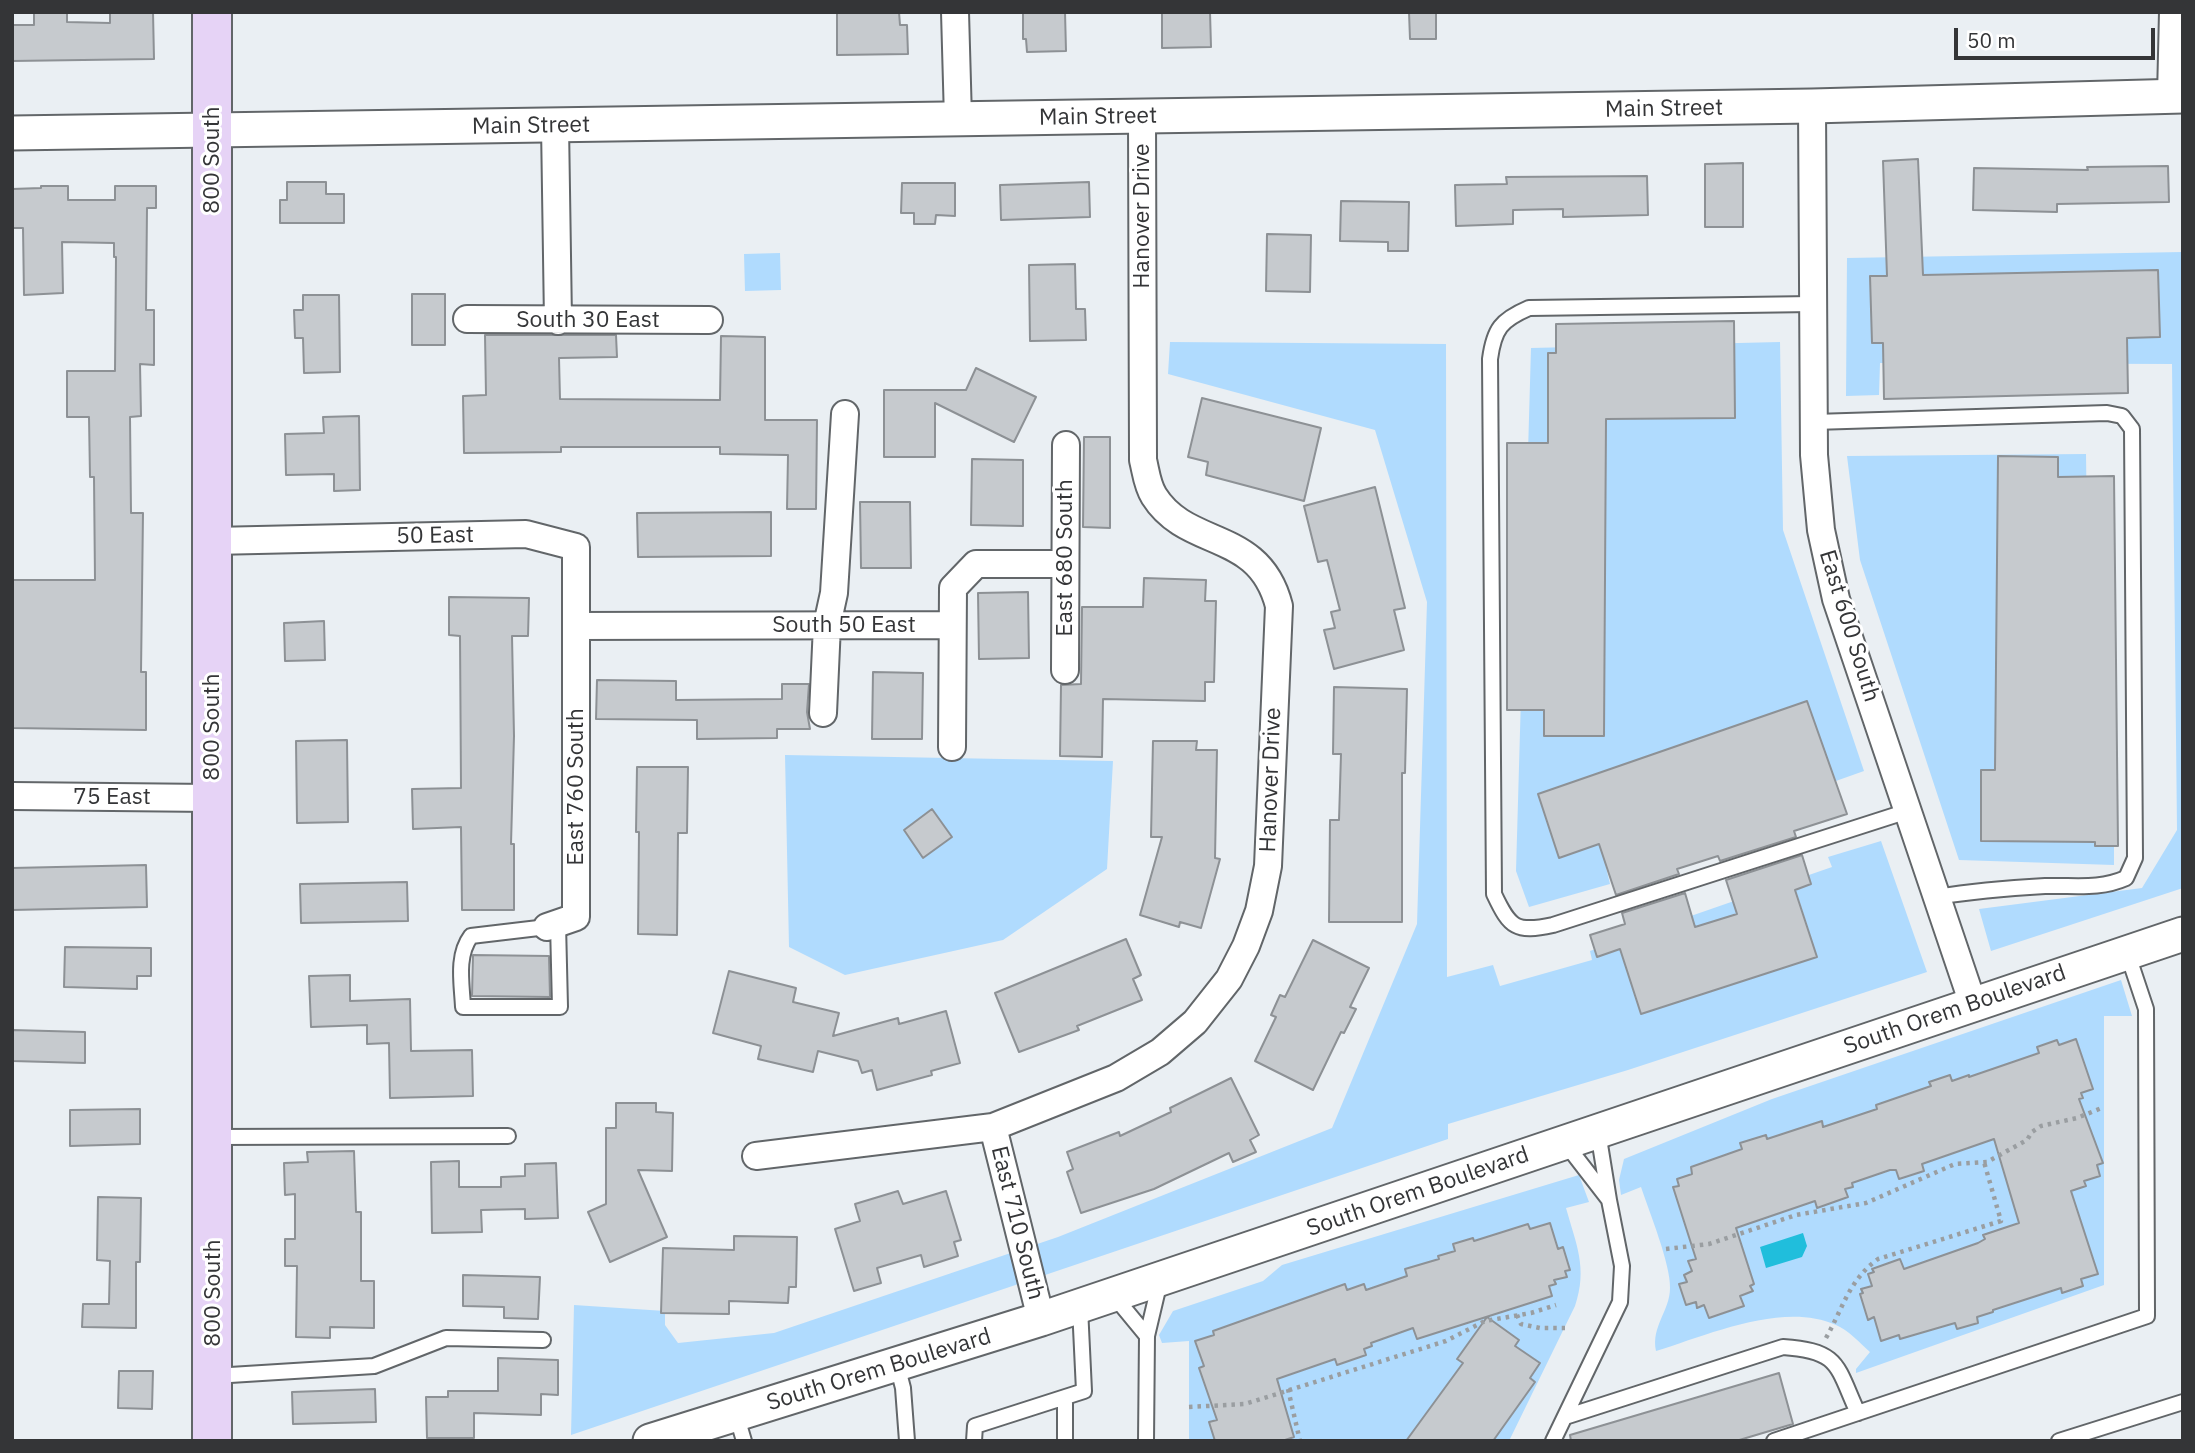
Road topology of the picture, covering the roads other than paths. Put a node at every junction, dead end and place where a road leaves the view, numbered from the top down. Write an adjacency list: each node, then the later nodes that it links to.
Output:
1 (212, 12): 9 (main road, 800 South)
2 (955, 12): 7 (street)
3 (2173, 12): 4 (street)
4 (2177, 96): 5 (street, Main Street)
5 (1812, 106): 6 (street, Main Street); 11 (street, East 600 South)
6 (1142, 116): 7 (street, Main Street); 34 (street, Hanover Drive)
7 (958, 119): 8 (street, Main Street)
8 (555, 125): 9 (street, Main Street); 14 (street)
9 (212, 130): 10 (street, Main Street); 18 (main road, 800 South)
10 (12, 133)
11 (1813, 304): 16 (street, East 600 South); 28 (lane)
12 (467, 319): 14 (street, South 30 East)
13 (709, 320): 14 (street, South 30 East)
14 (558, 321)
15 (845, 414): 20 (street)
16 (1814, 422): 28 (street, East 600 South); 29 (lane)
17 (1066, 445): 19 (street, East 680 South)
18 (213, 541): 22 (street, 50 East); 27 (main road, 800 South)
19 (1065, 564): 21 (street); 23 (street, East 680 South)
20 (827, 625): 21 (street, South 50 East); 22 (street, South 50 East); 24 (street)
21 (952, 625): 25 (street)
22 (576, 626): 30 (street, East 760 South)
23 (1065, 670)
24 (824, 713)
25 (952, 747)
26 (12, 796): 27 (street, 75 East)
27 (212, 798): 37 (main road, 800 South)
28 (1908, 811): 29 (street, East 600 South)
29 (1937, 897): 33 (street, East 600 South)
30 (552, 925): 30 (lane)
31 (2183, 934): 32 (street, South Orem Boulevard)
32 (2127, 952): 33 (street, South Orem Boulevard); 51 (lane)
33 (1973, 1004): 35 (street, South Orem Boulevard)
34 (993, 1126): 39 (street, Hanover Drive); 44 (street, East 710 South)
35 (1598, 1131): 38 (street, South Orem Boulevard); 40 (lane)
36 (508, 1136): 37 (lane)
37 (213, 1137): 48 (main road, 800 South)
38 (1564, 1142): 40 (lane); 41 (street, South Orem Boulevard)
39 (756, 1156)
40 (1609, 1200): 52 (lane)
41 (1161, 1279): 42 (street, South Orem Boulevard); 45 (lane)
42 (1113, 1295): 43 (street, South Orem Boulevard); 45 (lane)
43 (1080, 1306): 44 (street, South Orem Boulevard); 49 (lane)
44 (1041, 1319): 47 (street, South Orem Boulevard)
45 (1147, 1336): 59 (lane)
46 (543, 1340): 48 (lane)
47 (897, 1365): 53 (street, South Orem Boulevard); 56 (lane)
48 (212, 1376): 54 (main road, 800 South)
49 (1065, 1398): 57 (lane); 58 (lane)
50 (2183, 1402): 62 (lane)
51 (1858, 1413): 52 (lane); 61 (lane)
52 (1565, 1417): 60 (lane)
53 (740, 1427): 55 (street, South Orem Boulevard)
54 (212, 1441)
55 (650, 1441)
56 (906, 1441)
57 (975, 1441)
58 (1065, 1441)
59 (1146, 1441)
60 (1552, 1441)
61 (1774, 1441)
62 (2059, 1441)

